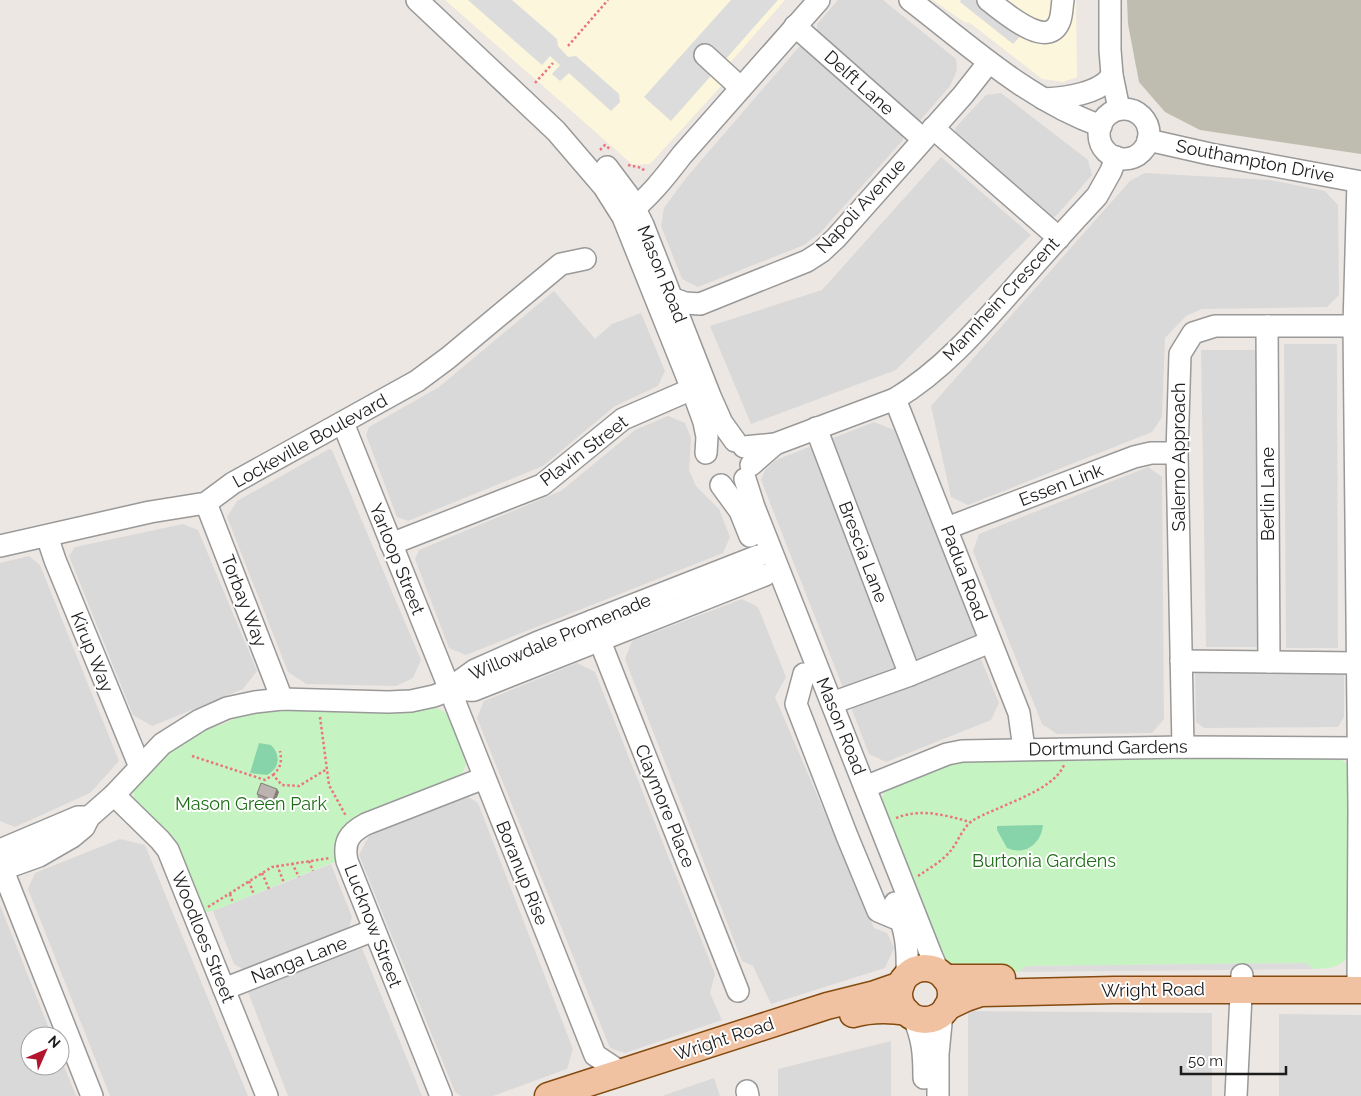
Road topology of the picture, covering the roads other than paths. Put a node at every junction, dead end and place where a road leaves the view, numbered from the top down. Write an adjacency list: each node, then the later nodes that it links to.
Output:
1 (417, 0): 19 (street, Mason Road)
2 (819, 0): 7 (street)
3 (988, 0): 4 (street)
4 (1063, 0)
5 (1110, 0): 10 (street)
6 (919, 3): 9 (street)
7 (795, 26): 11 (street); 15 (street, Delft Lane)
8 (705, 55): 11 (street)
9 (989, 62): 12 (street); 15 (street, Napoli Avenue)
10 (1112, 75): 12 (street); 13 (street)
11 (741, 88): 19 (street)
12 (1044, 99): 14 (street)
13 (1119, 109): 14 (street); 16 (street)
14 (1101, 126): 17 (street)
15 (928, 134): 20 (street, Delft Lane); 24 (street, Napoli Avenue)
16 (1148, 140): 17 (street); 18 (street, Southampton Drive)
17 (1116, 157): 20 (street, Mannhein Crescent)
18 (1359, 182): 22 (street)
19 (625, 206): 23 (street, Mason Road); 28 (street, Mason Road)
20 (1059, 238): 29 (street, Mannhein Crescent)
21 (585, 259): 30 (street, Lockeville Boulevard)
22 (1358, 275): 26 (street)
23 (671, 298): 24 (street); 27 (street, Mason Road)
24 (700, 304): 27 (street)
25 (1267, 326): 26 (street, Salerno Approach); 33 (street, Salerno Approach); 45 (street, Berlin Lane)
26 (1354, 326): 46 (street)
27 (684, 330): 34 (street, Mason Road)
28 (692, 389): 32 (street, Mason Road); 39 (street, Plavin Street)
29 (895, 399): 31 (street, Mannhein Crescent); 37 (street, Padua Road)
30 (343, 423): 36 (street, Lockeville Boulevard); 39 (street, Yarloop Street)
31 (816, 428): 34 (street, Mannhein Crescent); 47 (street, Brescia Lane)
32 (706, 453): 34 (street); 35 (street)
33 (1177, 453): 37 (street, Essen Link); 44 (street, Salerno Approach)
34 (744, 458): 35 (street); 50 (street, Mason Road)
35 (721, 485): 41 (street, Mason Road)
36 (206, 503): 38 (street, Lockeville Boulevard); 49 (street, Torbay Way)
37 (947, 528): 43 (street, Padua Road)
38 (47, 536): 40 (street, Lockeville Boulevard); 54 (street, Kirup Way)
39 (391, 544): 48 (street, Yarloop Street)
40 (0, 546)
41 (762, 566): 42 (street, Willowdale Promenade); 62 (street, Mason Road)
42 (596, 631): 48 (street, Willowdale Promenade); 66 (street, Claymore Place)
43 (990, 642): 47 (street); 53 (street, Padua Road)
44 (1181, 661): 45 (street); 51 (street, Salerno Approach)
45 (1269, 662): 46 (street)
46 (1358, 663): 52 (street)
47 (910, 675): 50 (street)
48 (452, 690): 49 (street, Willowdale Promenade); 55 (street, Boranup Rise)
49 (282, 699): 54 (street, Willowdale Promenade)
50 (832, 703): 56 (street, Mason Road)
51 (1183, 747): 52 (street, Dortmund Gardens); 53 (street, Dortmund Gardens)
52 (1358, 748): 58 (street)
53 (1024, 749): 56 (street, Dortmund Gardens)
54 (140, 767): 57 (street, Willowdale Promenade)
55 (484, 778): 60 (street, Lucknow Street); 69 (street, Boranup Rise)
56 (865, 787): 61 (street, Mason Road)
57 (114, 795): 59 (street, Willowdale Promenade); 65 (street, Woodloes Street)
58 (1360, 809): 64 (street)
59 (1, 863): 72 (street)
60 (374, 930): 65 (street, Nanga Lane); 74 (street, Lucknow Street)
61 (942, 975): 62 (main road); 63 (main road, Wright Road); 67 (main road)
62 (904, 980): 68 (main road); 70 (main road, Wright Road)
63 (1242, 982): 64 (main road, Wright Road); 67 (main road, Wright Road); 78 (street)
64 (1359, 982)
65 (224, 989): 73 (street, Woodloes Street)
66 (738, 990)
67 (945, 1010): 68 (main road); 77 (street)
68 (910, 1014): 71 (main road, Wright Road); 76 (street)
69 (595, 1055): 70 (street); 71 (street)
70 (622, 1073): 71 (main road, Wright Road)
71 (592, 1090): 75 (main road, Wright Road)
72 (92, 1096)
73 (266, 1096)
74 (441, 1096)
75 (548, 1096)
76 (924, 1096)
77 (938, 1096)
78 (1236, 1096)

